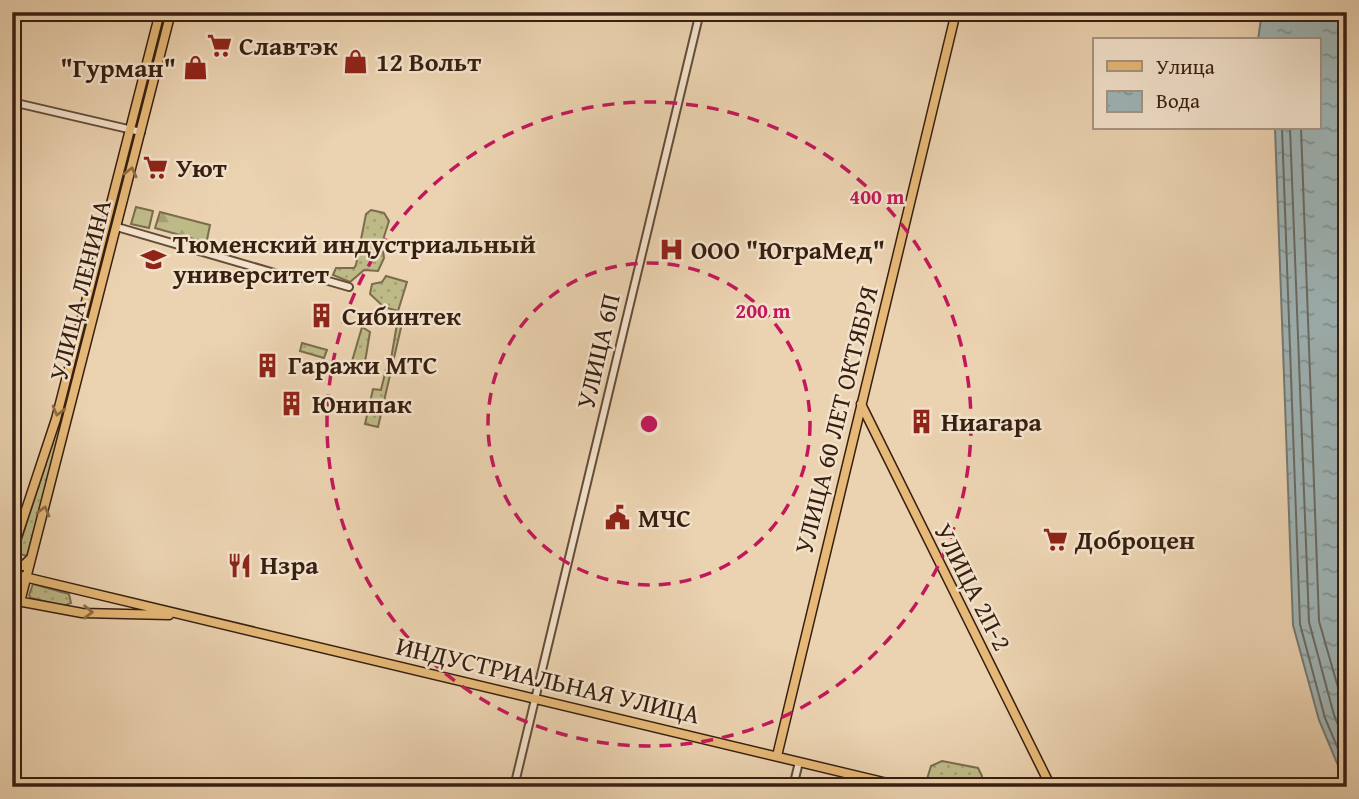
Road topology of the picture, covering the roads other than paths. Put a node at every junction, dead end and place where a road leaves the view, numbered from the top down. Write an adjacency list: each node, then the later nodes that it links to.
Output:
1 (160, 12): 6 (main road, УЛИЦА ЛЕНИНА)
2 (171, 12): 7 (main road, УЛИЦА ЛЕНИНА)
3 (700, 12): 21 (street, УЛИЦА 6П)
4 (956, 12): 12 (main road, УЛИЦА 60 ЛЕТ ОКТЯБРЯ)
5 (12, 102): 6 (street)
6 (130, 129): 7 (street); 10 (main road, УЛИЦА ЛЕНИНА)
7 (141, 132): 8 (main road, УЛИЦА ЛЕНИНА, one-way to 7)
8 (117, 227): 9 (street); 11 (main road, УЛИЦА ЛЕНИНА)
9 (349, 287)
10 (81, 320): 11 (main road); 13 (main road, УЛИЦА ЛЕНИНА, one-way to 13)
11 (93, 323): 14 (main road, УЛИЦА ЛЕНИНА, one-way to 11)
12 (861, 404): 22 (main road, УЛИЦА 60 ЛЕТ ОКТЯБРЯ); 24 (main road, УЛИЦА 2П-2)
13 (12, 552)
14 (31, 558): 15 (main road); 17 (main road, УЛИЦА ЛЕНИНА); 18 (main road)
15 (12, 559)
16 (12, 574): 17 (main road, ИНДУСТРИАЛЬНАЯ УЛИЦА)
17 (26, 577): 18 (main road, ИНДУСТРИАЛЬНАЯ УЛИЦА); 19 (main road, УЛИЦА ЛЕНИНА)
18 (52, 584): 20 (main road, ИНДУСТРИАЛЬНАЯ УЛИЦА)
19 (16, 601): 20 (main road, ИНДУСТРИАЛЬНАЯ УЛИЦА, one-way to 20)
20 (182, 615): 21 (main road, ИНДУСТРИАЛЬНАЯ УЛИЦА)
21 (535, 699): 22 (main road, ИНДУСТРИАЛЬНАЯ УЛИЦА); 25 (street, УЛИЦА 6П)
22 (777, 756): 23 (main road, ИНДУСТРИАЛЬНАЯ УЛИЦА)
23 (799, 762): 26 (street); 27 (main road, ИНДУСТРИАЛЬНАЯ УЛИЦА)
24 (1040, 765): 28 (main road); 29 (main road, УЛИЦА 2П-2)
25 (514, 787)
26 (793, 787)
27 (904, 787)
28 (1044, 787)
29 (1051, 787)

